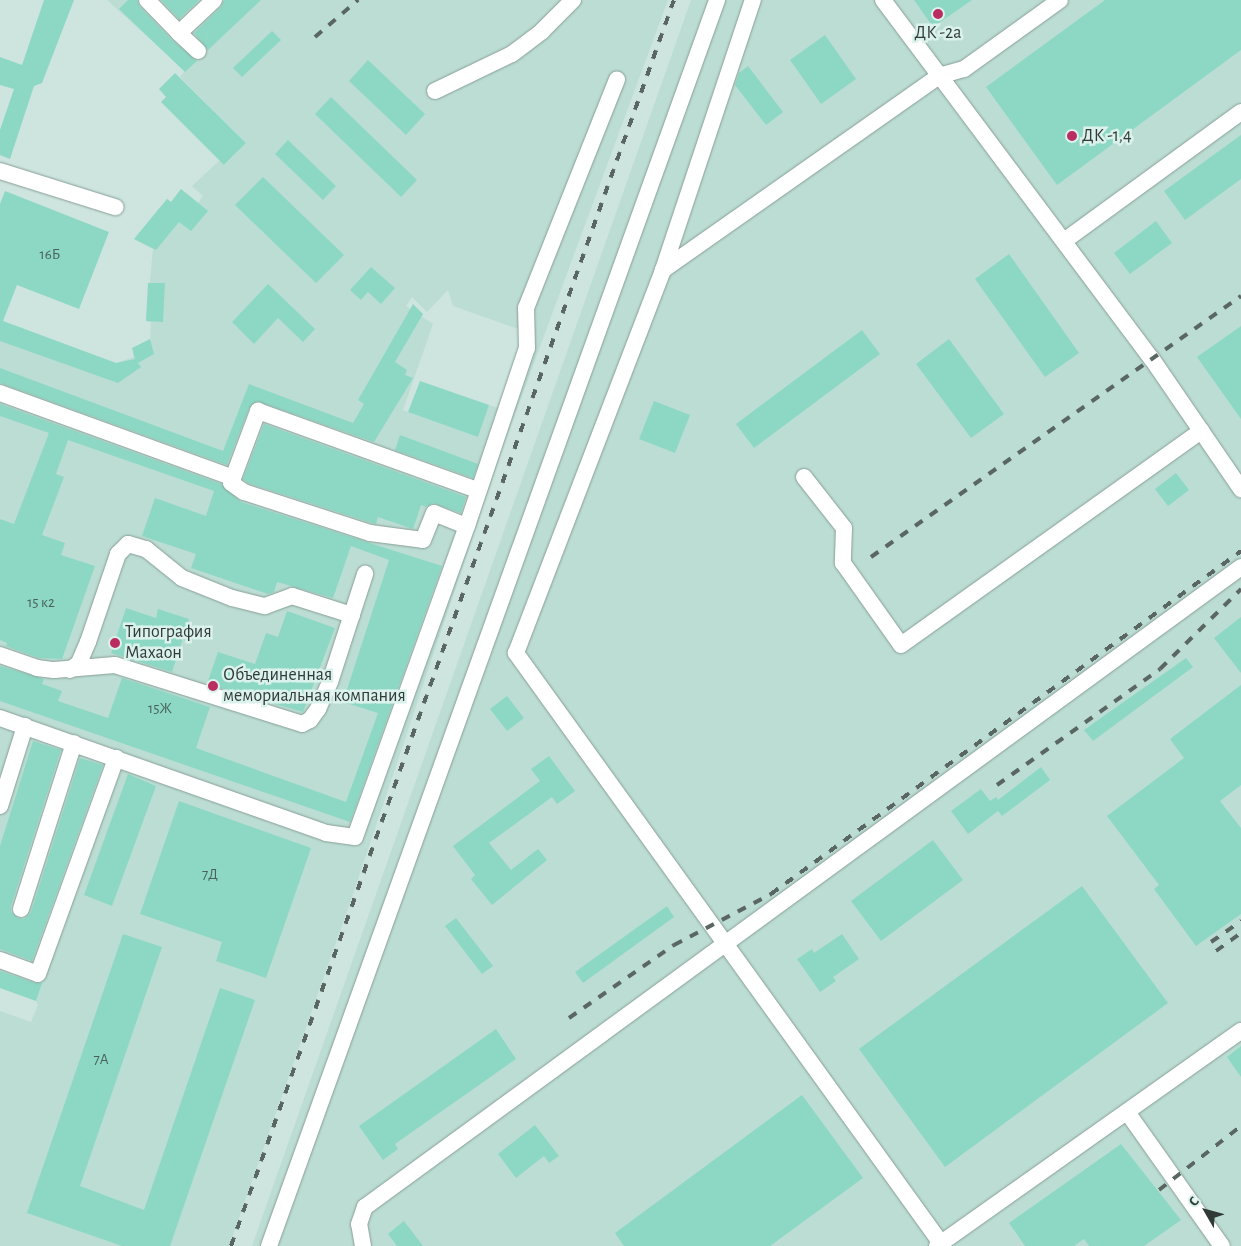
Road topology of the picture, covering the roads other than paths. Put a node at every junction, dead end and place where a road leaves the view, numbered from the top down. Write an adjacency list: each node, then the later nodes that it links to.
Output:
1 (146, 0): 8 (lane)
2 (214, 0): 8 (lane)
3 (573, 0): 12 (lane)
4 (717, 0): 41 (lane)
5 (753, 0): 17 (lane)
6 (883, 0): 10 (lane)
7 (1060, 0): 10 (lane)
8 (179, 33): 9 (lane)
9 (198, 51)
10 (939, 76): 16 (lane); 17 (lane)
11 (616, 79): 23 (lane)
12 (435, 90)
13 (1241, 112): 16 (lane)
14 (0, 172): 15 (lane)
15 (115, 207)
16 (1064, 241): 19 (lane)
17 (662, 270): 36 (lane)
18 (0, 393): 21 (lane)
19 (1202, 431): 20 (lane); 22 (lane)
20 (804, 476)
21 (233, 478): 23 (lane); 24 (lane)
22 (1240, 482)
23 (477, 490): 24 (lane)
24 (467, 526): 33 (lane)
25 (1241, 567): 36 (lane)
26 (365, 574): 27 (lane)
27 (352, 615): 29 (lane); 29 (lane)
28 (0, 655): 29 (lane)
29 (70, 670)
30 (0, 718): 31 (lane)
31 (25, 726): 32 (lane); 34 (lane)
32 (74, 743): 33 (lane); 35 (lane)
33 (116, 758): 37 (lane)
34 (0, 806)
35 (21, 909)
36 (725, 944): 40 (lane); 42 (lane)
37 (0, 960)
38 (1241, 1031): 39 (lane)
39 (1127, 1112): 40 (lane); 43 (lane)
40 (940, 1245)
41 (269, 1246)
42 (363, 1246)
43 (1222, 1246)

